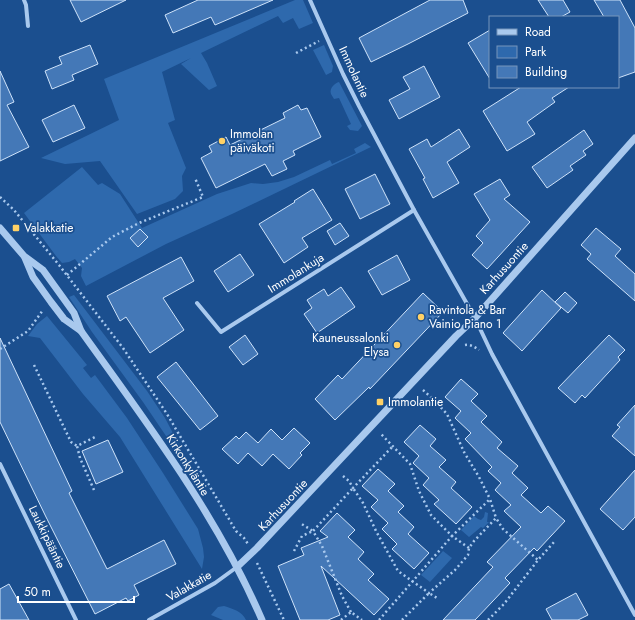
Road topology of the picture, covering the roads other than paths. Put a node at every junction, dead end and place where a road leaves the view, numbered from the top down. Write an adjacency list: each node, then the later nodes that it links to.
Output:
1 (24, 0): 3 (street)
2 (310, 0): 5 (street, Immolantie)
3 (28, 26)
4 (635, 138): 9 (street, Karhusuontie)
5 (414, 210): 8 (street, Immolankuja); 9 (street, Immolantie)
6 (0, 228): 7 (street, Kirkonkyläntie)
7 (24, 256): 10 (street, Kirkonkyläntie); 10 (street, Kirkonkyläntie)
8 (197, 303)
9 (475, 318): 12 (street, Karhusuontie); 13 (street, Immolantie)
10 (81, 330): 12 (street, Kirkonkyläntie)
11 (0, 464): 14 (street, Laukkipääntie)
12 (237, 567): 15 (street, Valakkatie); 16 (street, Kirkonkyläntie)
13 (635, 615)
14 (76, 620)
15 (149, 620)
16 (262, 620)

